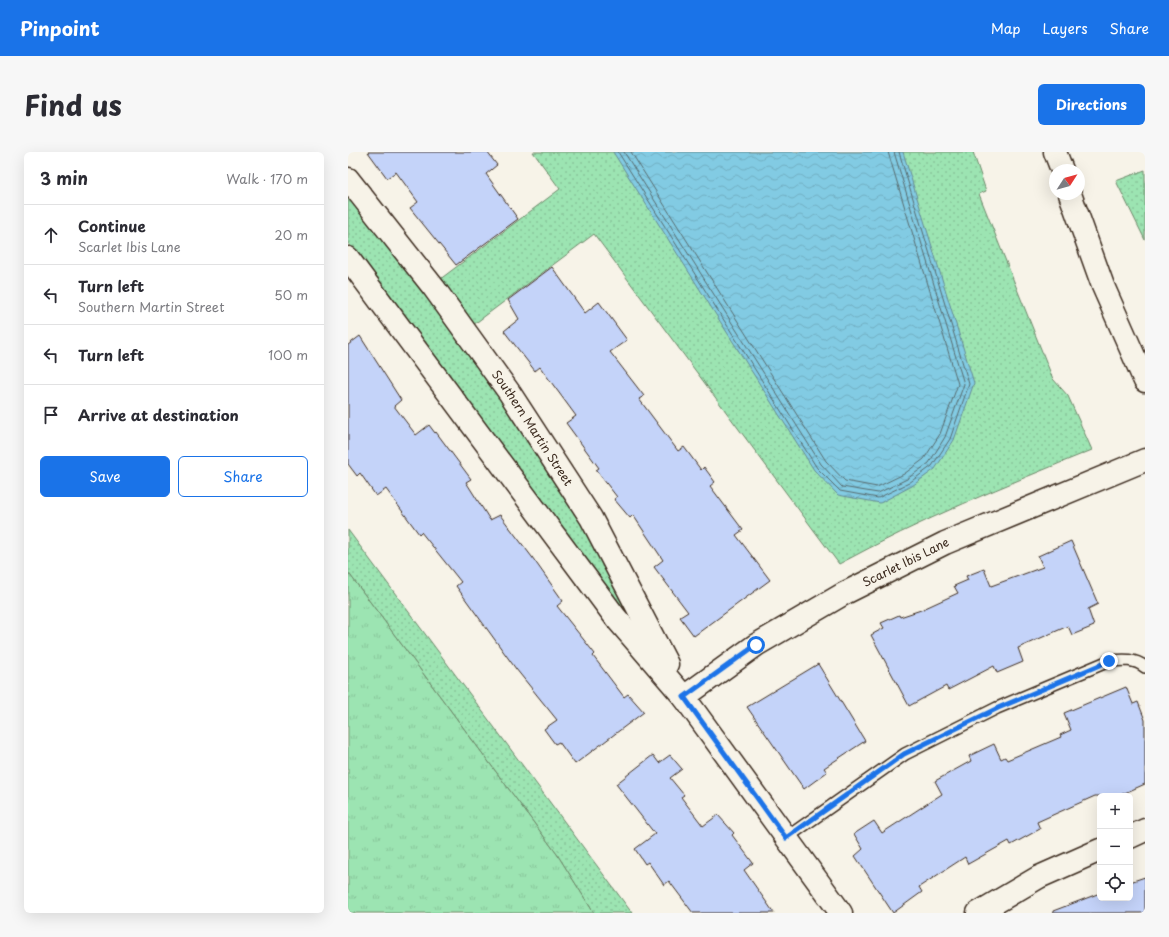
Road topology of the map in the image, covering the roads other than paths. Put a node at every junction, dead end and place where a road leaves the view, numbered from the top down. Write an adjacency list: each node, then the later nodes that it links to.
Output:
1 (348, 179): 7 (street, Southern Martin Street)
2 (1072, 200): 4 (street)
3 (348, 258): 7 (street, Southern Martin Street)
4 (1145, 381)
5 (1145, 460): 7 (street, Scarlet Ibis Lane)
6 (1145, 667): 10 (lane)
7 (684, 697): 10 (street, Southern Martin Street)
8 (1145, 830): 9 (street)
9 (1133, 836)
10 (786, 838): 12 (street, Southern Martin Street)
11 (1097, 851): 13 (street)
12 (841, 913)
13 (978, 913)

